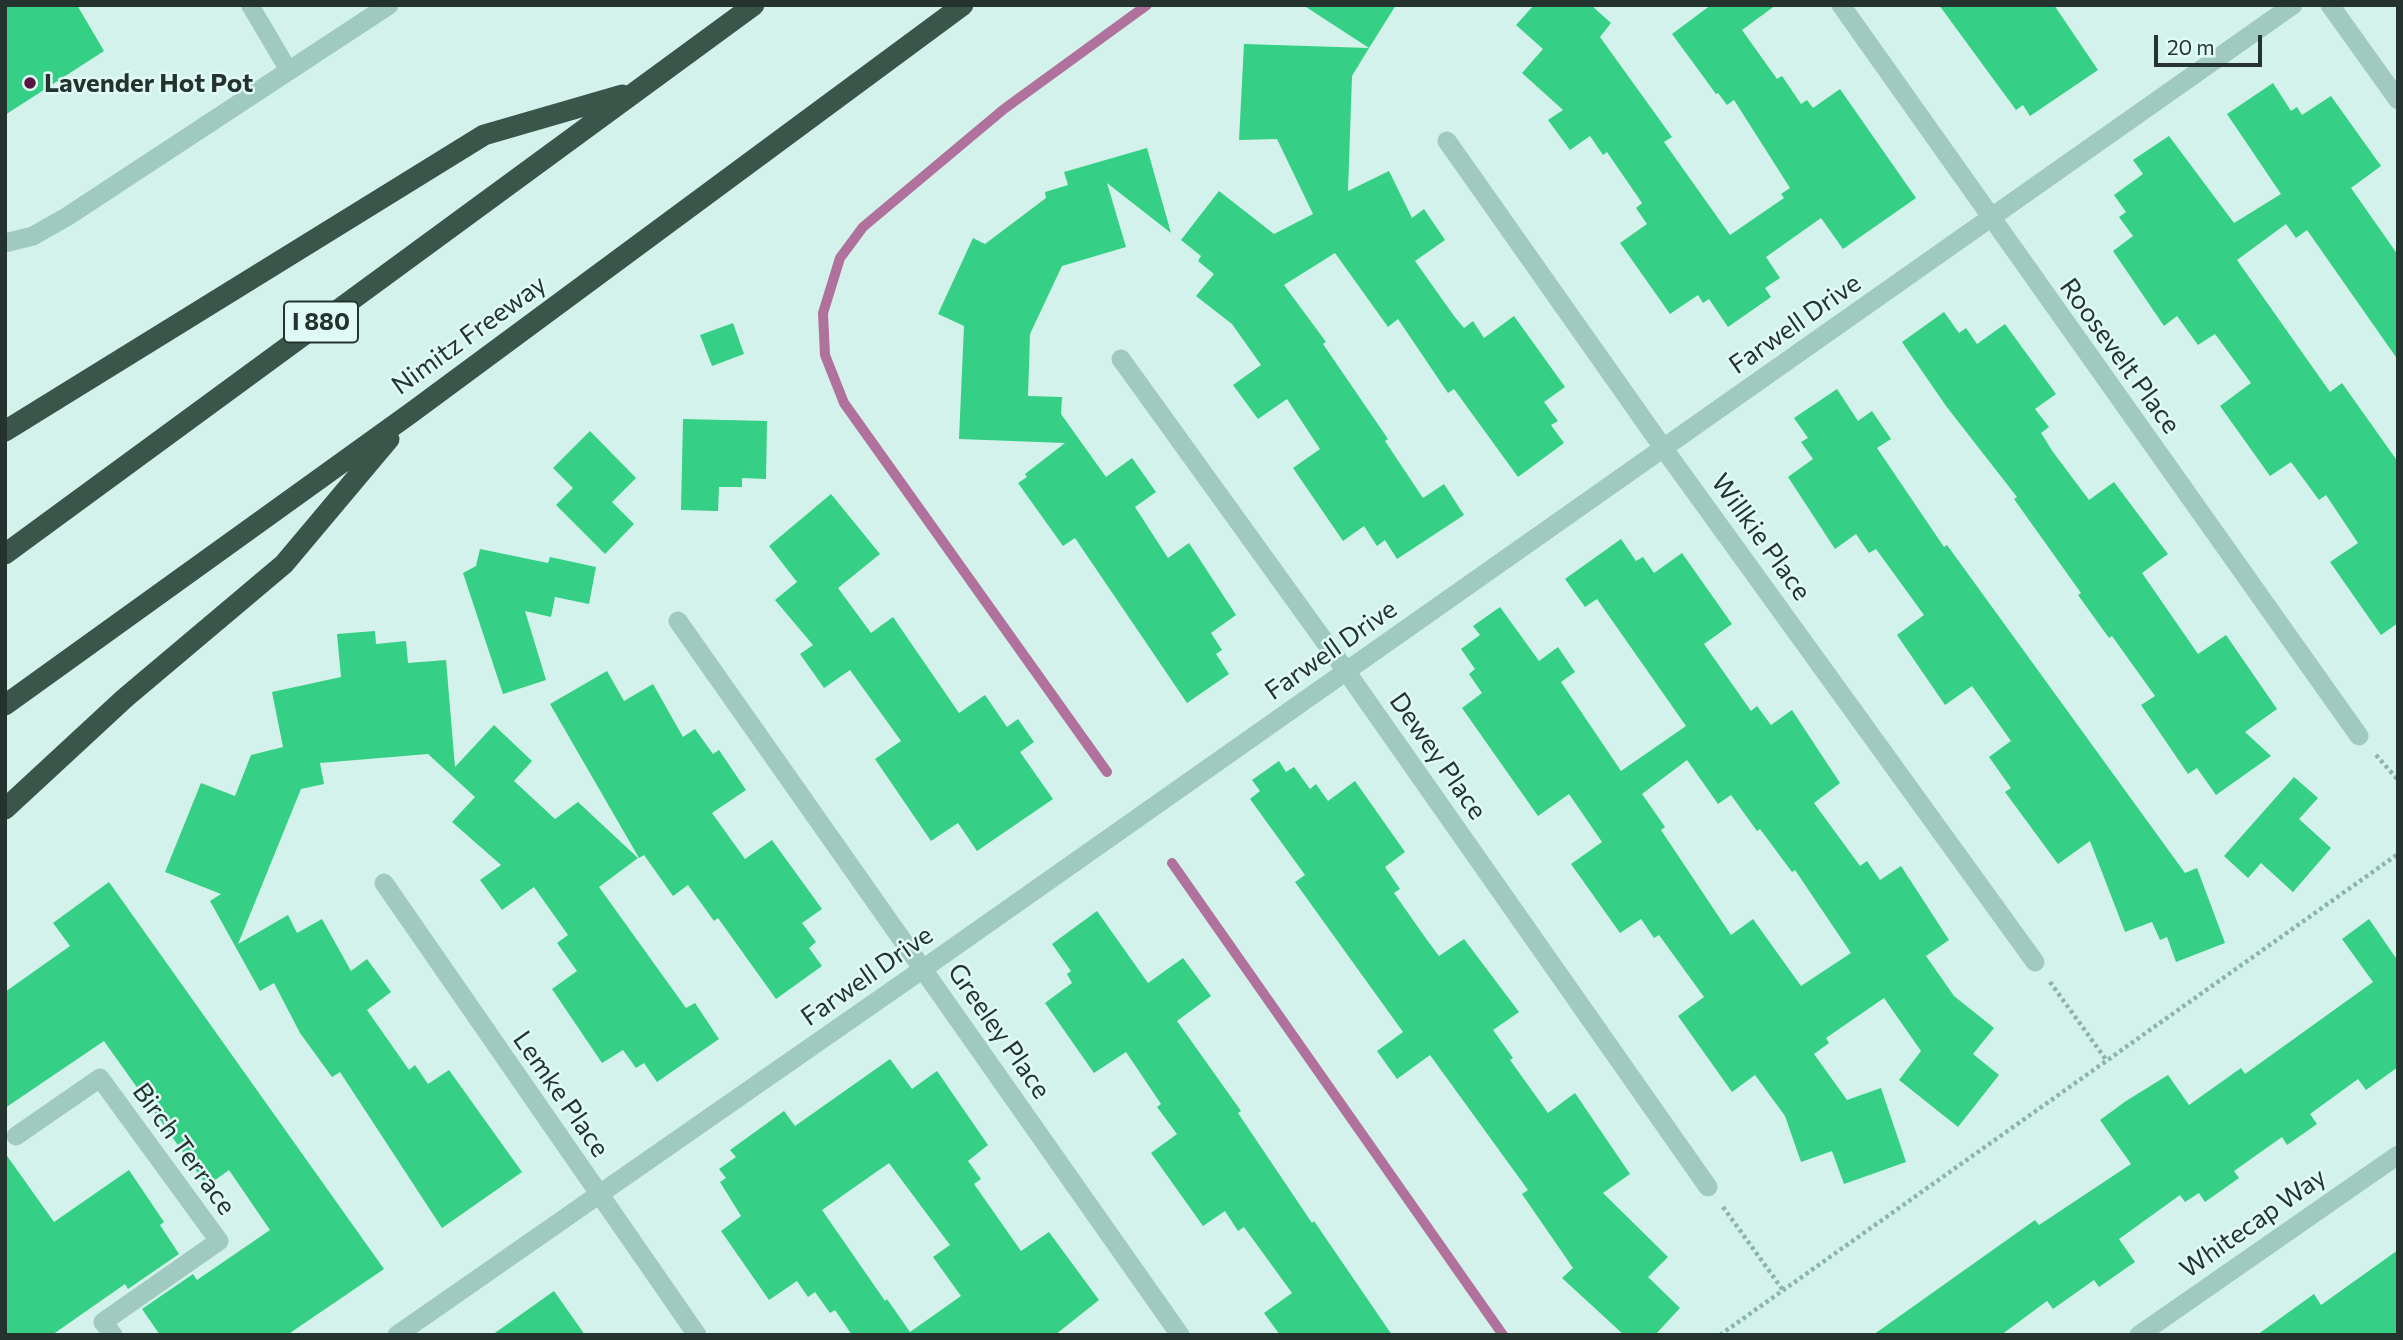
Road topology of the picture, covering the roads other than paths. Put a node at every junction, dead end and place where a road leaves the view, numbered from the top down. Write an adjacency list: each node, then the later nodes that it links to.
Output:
1 (250, 5): 8 (lane)
2 (388, 5): 8 (street)
3 (754, 5): 9 (highway, I 880)
4 (963, 5): 15 (highway, Nimitz Freeway)
5 (1841, 5): 12 (street, Roosevelt Place)
6 (2292, 5): 12 (street, Farwell Drive)
7 (2330, 5): 10 (street)
8 (289, 71): 13 (street)
9 (638, 90): 16 (highway); 18 (highway, I 880)
10 (2398, 100)
11 (1447, 141): 17 (street, Willkie Place)
12 (1990, 219): 17 (street, Farwell Drive); 22 (street, Roosevelt Place)
13 (5, 243)
14 (1121, 359): 20 (street, Dewey Place)
15 (411, 413): 21 (highway, Nimitz Freeway); 23 (highway)
16 (5, 431)
17 (1664, 449): 20 (street, Farwell Drive); 25 (street, Willkie Place)
18 (5, 554)
19 (678, 621): 26 (street, Greeley Place)
20 (1346, 671): 26 (street, Farwell Drive); 29 (street, Dewey Place)
21 (5, 705)
22 (2359, 736)
23 (5, 809)
24 (384, 883): 30 (street, Lemke Place)
25 (2035, 962)
26 (923, 969): 30 (street, Farwell Drive); 34 (street, Greeley Place)
27 (16, 1136): 31 (street, Birch Terrace)
28 (2398, 1155): 35 (street, Whitecap Way)
29 (1708, 1187)
30 (599, 1195): 32 (street, Farwell Drive); 33 (street, Lemke Place)
31 (113, 1335)
32 (397, 1335)
33 (697, 1335)
34 (1180, 1335)
35 (2139, 1335)

